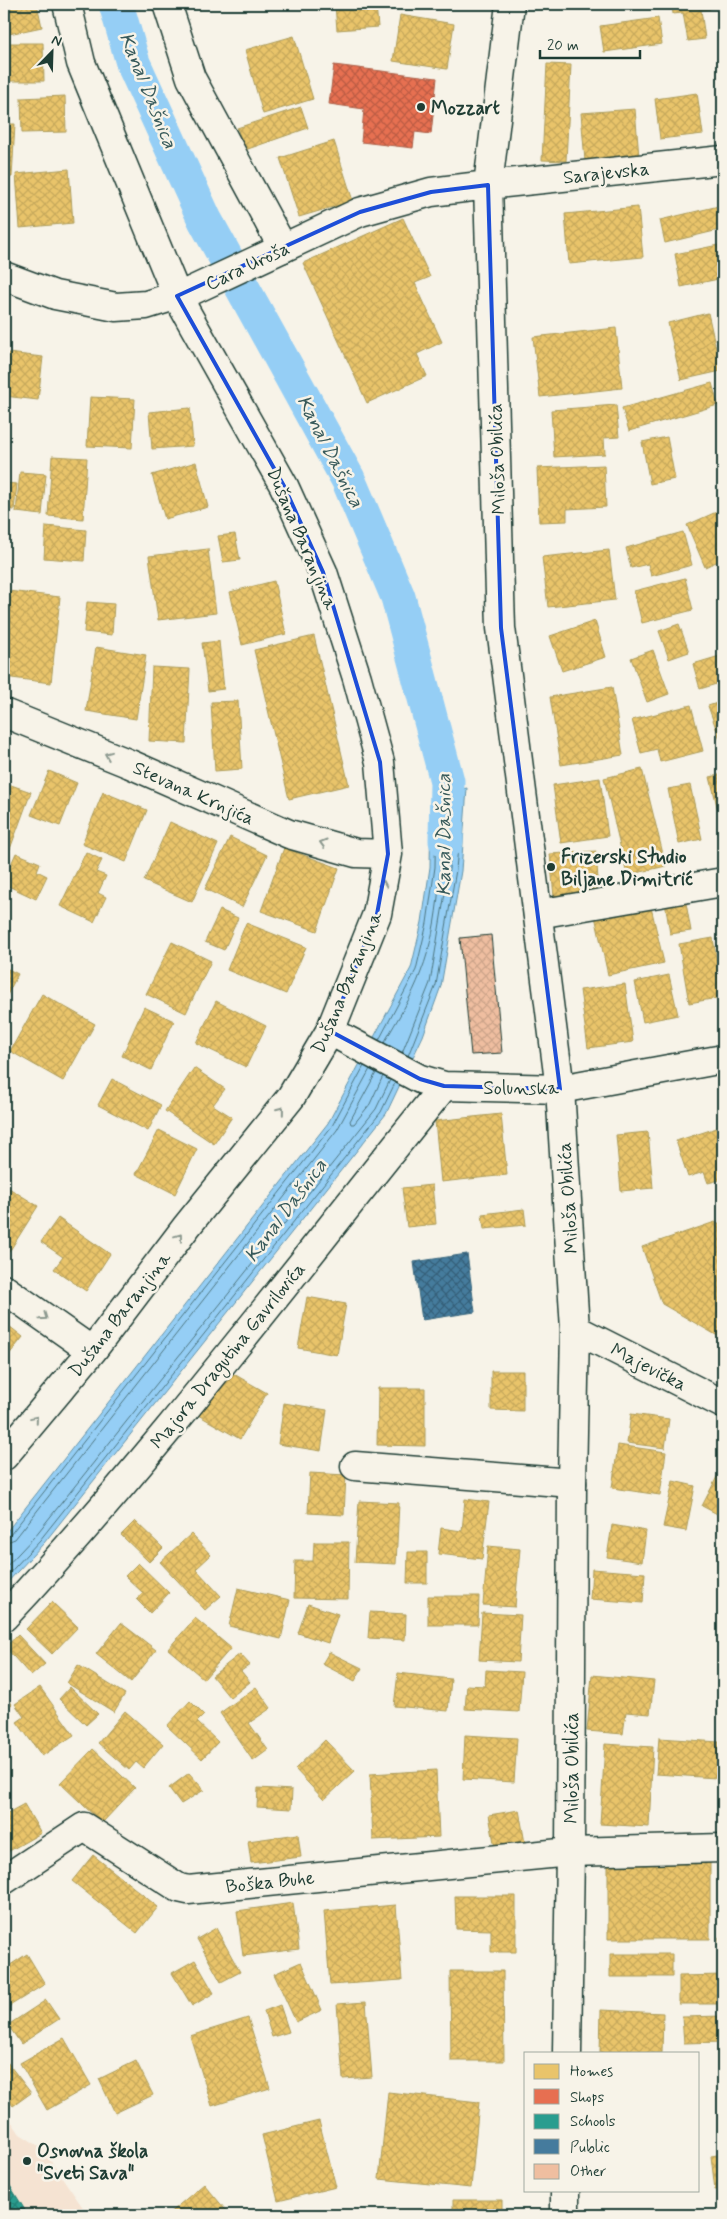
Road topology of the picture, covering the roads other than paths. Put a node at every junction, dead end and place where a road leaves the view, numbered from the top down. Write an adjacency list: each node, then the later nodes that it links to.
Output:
1 (67, 4): 8 (street, Dušana Baranjina)
2 (167, 4): 6 (street)
3 (510, 4): 5 (street, Miloša Obilića)
4 (723, 160): 5 (street, Sarajevska)
5 (488, 185): 6 (street, Cara Uroša); 12 (street, Miloša Obilića)
6 (280, 249): 8 (street, Cara Uroša)
7 (4, 276): 8 (street, Cara Uroša)
8 (184, 294): 10 (street, Dušana Baranjina)
9 (4, 713): 10 (street, Stevana Krnjića, one-way to 9)
10 (388, 854): 13 (street, Dušana Baranjina, one-way to 10)
11 (723, 882): 12 (street)
12 (538, 914): 16 (street, Miloša Obilića)
13 (338, 1036): 15 (street, Solunska); 19 (street, Dušana Baranjina, one-way to 13)
14 (723, 1060): 16 (street, Solunska)
15 (432, 1083): 16 (street, Solunska); 24 (street, Majora Dragutina Gavrilovića)
16 (560, 1089): 18 (street, Miloša Obilića)
17 (4, 1289): 19 (street, one-way to 19)
18 (575, 1329): 20 (street, Majevička); 23 (street, Miloša Obilića)
19 (92, 1351): 21 (street, Dušana Baranjina, one-way to 19)
20 (723, 1404)
21 (4, 1456)
22 (355, 1466): 23 (street)
23 (572, 1483): 26 (street, Miloša Obilića)
24 (4, 1617)
25 (723, 1848): 26 (street)
26 (570, 1852): 27 (street, Boška Buhe); 28 (street, Miloša Obilića)
27 (4, 1880)
28 (567, 2052)
29 (565, 2192): 30 (street)
30 (565, 2215)

